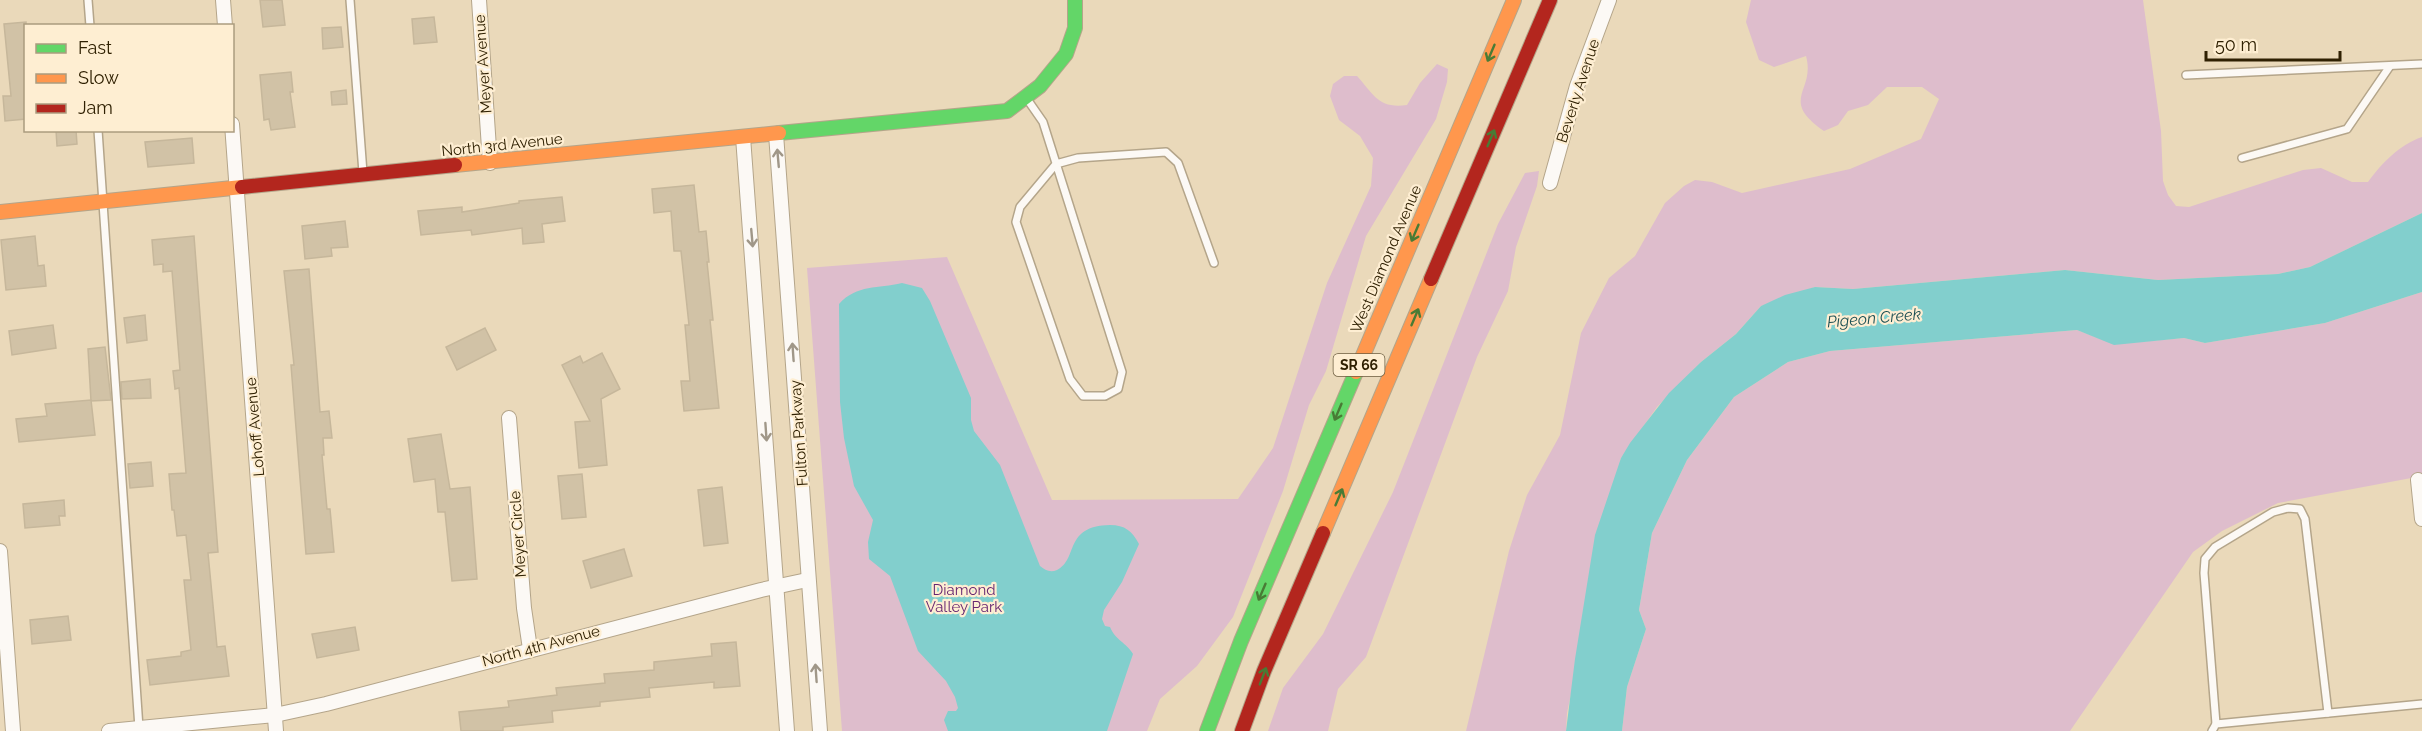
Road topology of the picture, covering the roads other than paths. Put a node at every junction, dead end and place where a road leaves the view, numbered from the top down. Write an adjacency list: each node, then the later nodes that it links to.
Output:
1 (88, 0): 9 (lane)
2 (223, 0): 10 (street)
3 (350, 0): 22 (lane)
4 (479, 0): 20 (street, Meyer Avenue)
5 (1075, 0): 14 (main road)
6 (1514, 0): 45 (main road, West Diamond Avenue / SR 66, one-way to 45)
7 (1550, 0): 46 (main road, SR 66, one-way to 7)
8 (1609, 0): 23 (street, Beverly Avenue)
9 (90, 24)
10 (225, 24)
11 (2422, 64): 12 (lane)
12 (2390, 66): 13 (lane); 19 (lane)
13 (2186, 75)
14 (1027, 99): 17 (main road, North 3rd Avenue); 21 (lane)
15 (98, 132): 25 (lane)
16 (233, 132): 24 (street, Lohoff Avenue)
17 (776, 134): 18 (main road, North 3rd Avenue); 32 (street, Fulton Parkway, one-way to 17)
18 (744, 137): 20 (main road, North 3rd Avenue); 33 (street, one-way to 33)
19 (2242, 158)
20 (490, 163): 22 (main road, North 3rd Avenue)
21 (1056, 165): 21 (lane); 27 (lane)
22 (363, 176): 24 (main road, North 3rd Avenue)
23 (1550, 183)
24 (238, 188): 25 (main road, North 3rd Avenue); 37 (street, Lohoff Avenue)
25 (103, 202): 26 (main road, North 3rd Avenue); 39 (lane)
26 (0, 212)
27 (1214, 263)
28 (509, 418): 34 (street, Meyer Circle)
29 (2420, 486): 30 (street)
30 (2422, 519)
31 (0, 551): 40 (street)
32 (807, 580): 33 (street, North 4th Avenue); 44 (street, Fulton Parkway, one-way to 32)
33 (776, 586): 34 (street, North 4th Avenue); 43 (street)
34 (530, 649): 37 (street, North 4th Avenue)
35 (2422, 704): 36 (lane)
36 (2328, 713): 38 (lane); 38 (lane)
37 (275, 715): 39 (street, North 4th Avenue); 42 (street, Lohoff Avenue)
38 (2214, 728)
39 (139, 729): 41 (street, North 4th Avenue)
40 (14, 731)
41 (109, 731)
42 (276, 731)
43 (787, 731)
44 (820, 731)
45 (1207, 731)
46 (1242, 731)

